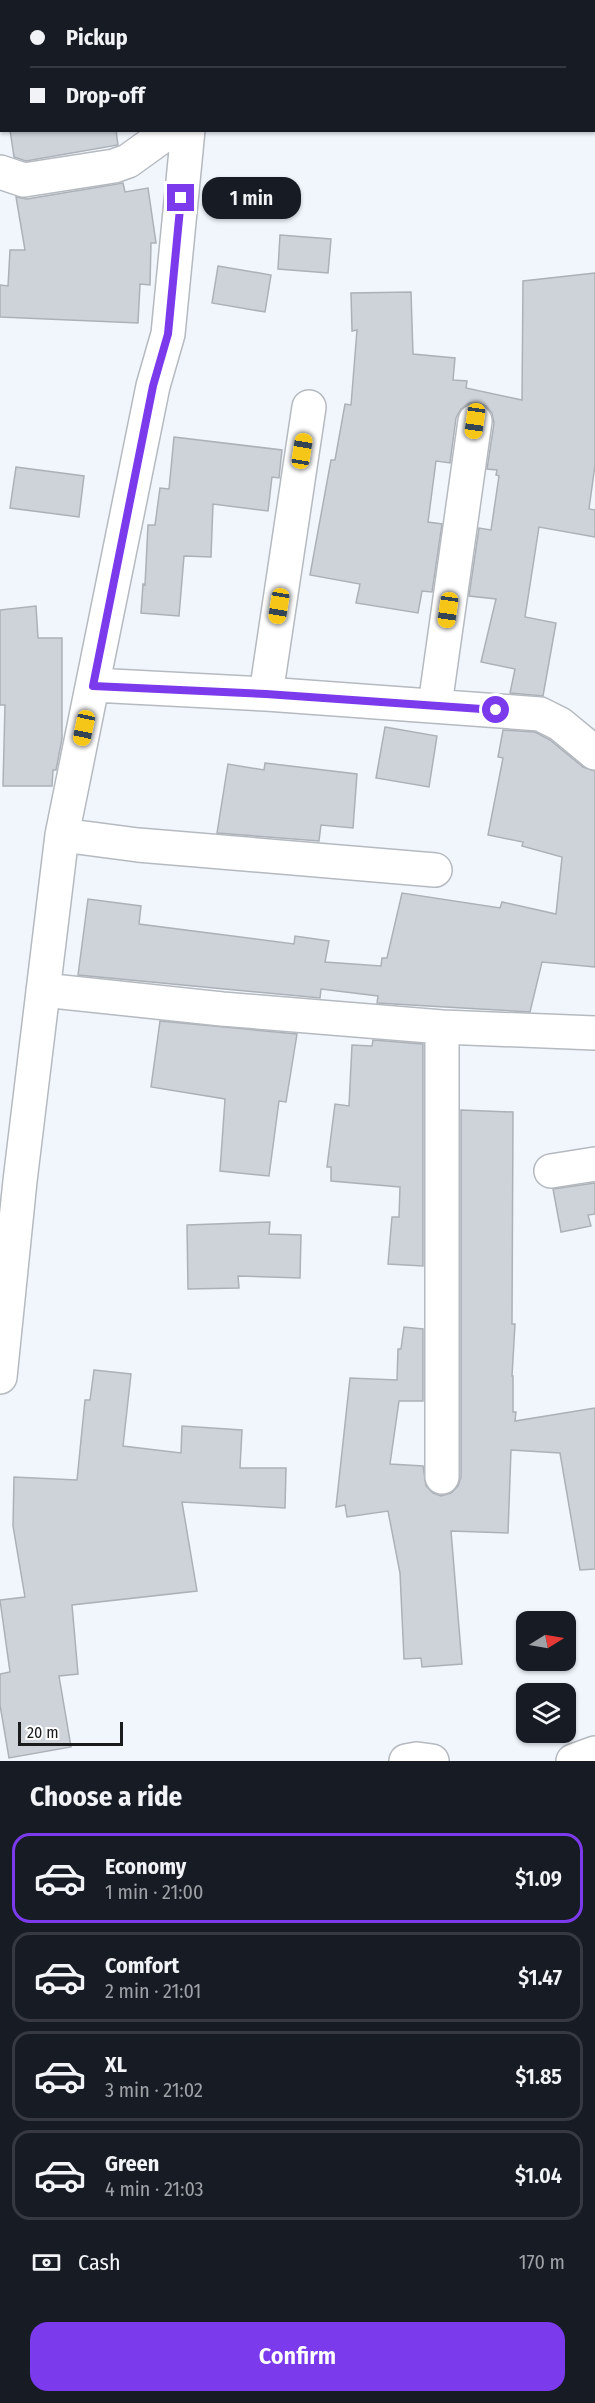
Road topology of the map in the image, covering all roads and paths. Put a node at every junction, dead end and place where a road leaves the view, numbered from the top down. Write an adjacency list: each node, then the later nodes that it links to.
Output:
1 (168, 132): 3 (street)
2 (188, 132): 6 (street)
3 (0, 172)
4 (309, 407): 7 (street)
5 (475, 421): 8 (street)
6 (93, 686): 7 (street); 10 (street)
7 (266, 694): 8 (street)
8 (435, 705): 9 (street)
9 (595, 753)
10 (62, 835): 11 (street); 12 (street)
11 (435, 870)
12 (43, 990): 13 (street); 17 (street)
13 (442, 1028): 14 (street); 18 (street)
14 (595, 1033)
15 (595, 1164): 16 (street)
16 (551, 1171)
17 (1, 1366)
18 (442, 1478)
19 (595, 1753): 22 (street)
20 (406, 1761): 21 (street)
21 (432, 1761)
22 (573, 1761)

